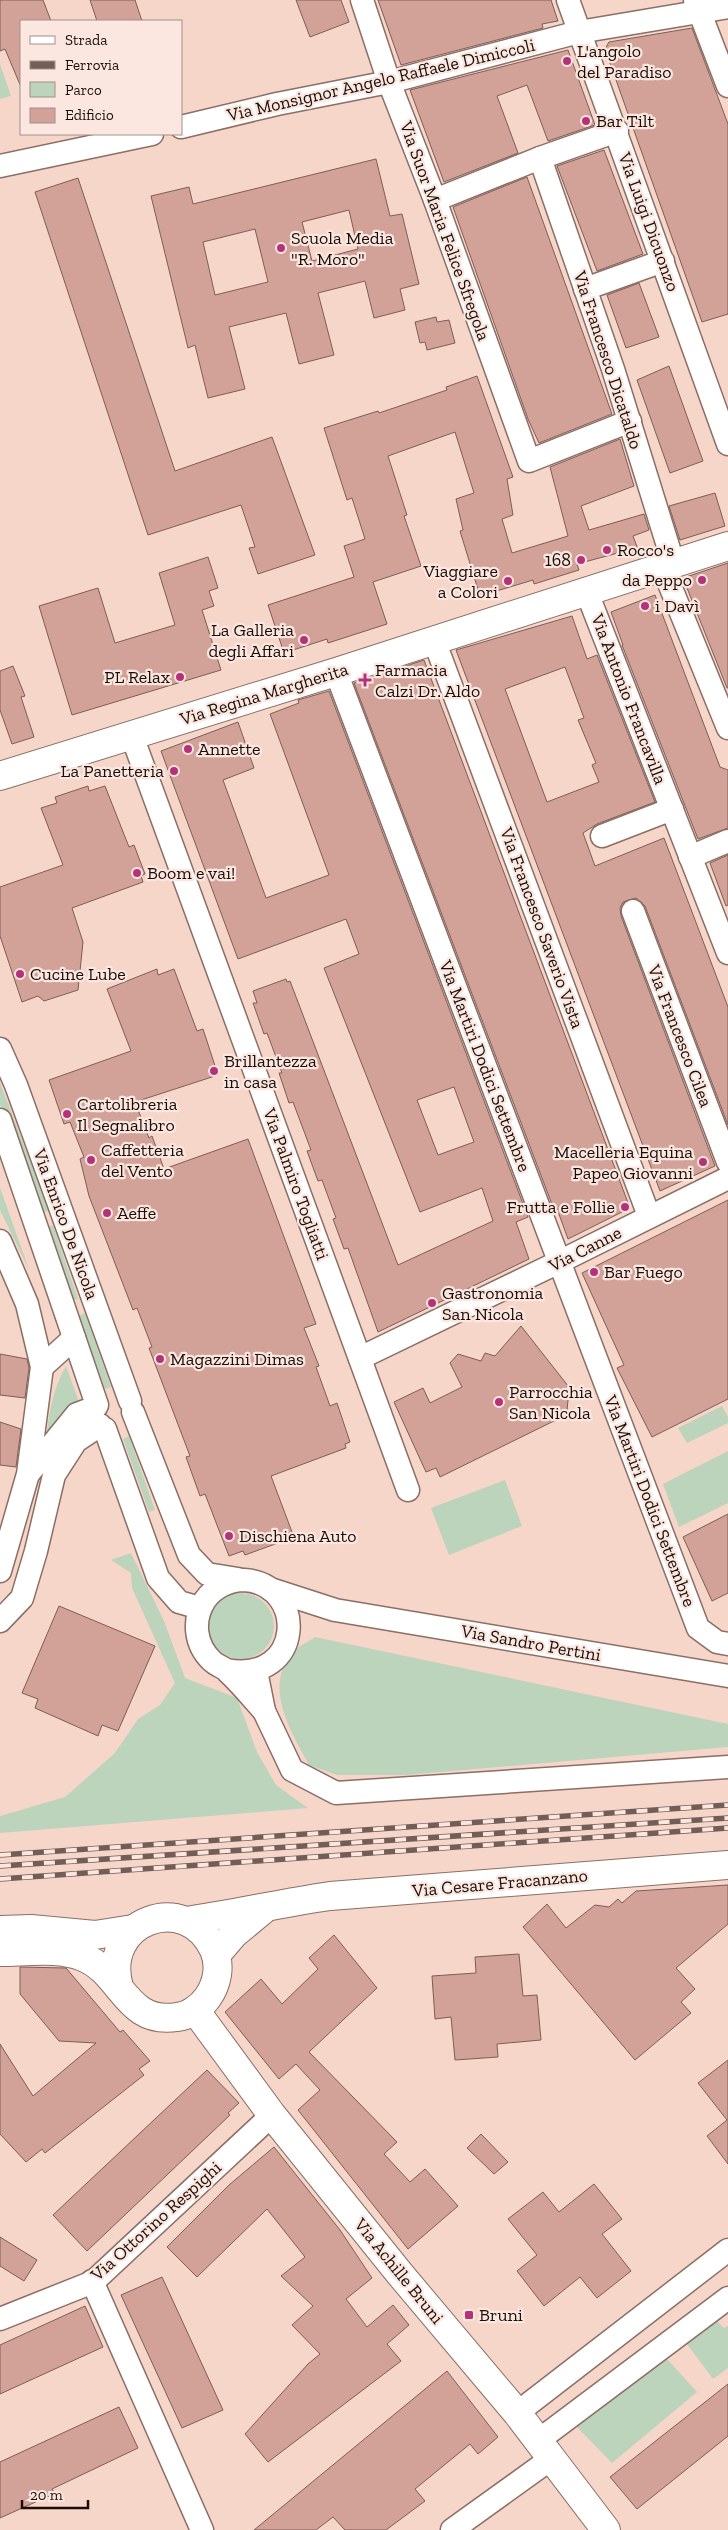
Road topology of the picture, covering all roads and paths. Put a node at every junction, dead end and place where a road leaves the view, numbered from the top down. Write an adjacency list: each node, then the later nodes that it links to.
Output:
1 (362, 0): 6 (street, Via Suor Maria Felice Sfregola)
2 (568, 0): 5 (street, Via Luigi Dicuonzo)
3 (698, 6): 4 (street, Via Monsignor Angelo Raffaele Dimiccoli); 5 (street, Via Monsignor Angelo Raffaele Dimiccoli); 7 (street)
4 (728, 6)
5 (579, 32): 6 (street, Via Monsignor Angelo Raffaele Dimiccoli); 9 (street, Via Luigi Dicuonzo)
6 (389, 82): 8 (street, Via Monsignor Angelo Raffaele Dimiccoli); 13 (street, Via Suor Maria Felice Sfregola)
7 (728, 86)
8 (182, 128)
9 (616, 131): 11 (street); 14 (street, Via Luigi Dicuonzo)
10 (147, 135): 12 (street)
11 (540, 158): 13 (street); 15 (street, Via Francesco Dicataldo)
12 (0, 166)
13 (435, 200): 16 (street, Via Suor Maria Felice Sfregola)
14 (663, 261): 15 (street); 17 (street, Via Luigi Dicuonzo)
15 (585, 289): 16 (street, Via Francesco Dicataldo)
16 (630, 421): 19 (street, Via Francesco Dicataldo)
17 (728, 444)
18 (728, 546): 19 (street, Via Regina Margherita)
19 (668, 564): 20 (street, Via Regina Margherita); 23 (street, Via Francesco Dicataldo)
20 (586, 590): 21 (street, Via Regina Margherita); 26 (street, Via Antonio Francavilla)
21 (434, 640): 22 (street, Via Regina Margherita); 36 (street, Via Francesco Saverio Vista)
22 (336, 672): 24 (street, Via Regina Margherita); 38 (street, Via Martiri Dodici Settembre)
23 (728, 728)
24 (132, 736): 25 (street, Via Regina Margherita); 40 (street, Via Palmiro Togliatti)
25 (0, 776)
26 (672, 809): 27 (street); 29 (street, Via Antonio Francavilla)
27 (602, 836)
28 (728, 841): 29 (street)
29 (690, 856): 31 (street, Via Antonio Francavilla)
30 (632, 911): 34 (street, Via Francesco Cilea)
31 (728, 953)
32 (0, 1049): 42 (street, Via Enrico De Nicola)
33 (0, 1120): 39 (street, Via Enrico De Nicola)
34 (728, 1162)
35 (728, 1178): 36 (street, Via Canne)
36 (650, 1216): 38 (street, Via Canne)
37 (0, 1241): 41 (street)
38 (559, 1262): 40 (street, Via Canne); 53 (street, Via Martiri Dodici Settembre)
39 (74, 1338): 41 (street); 43 (street, Via Enrico De Nicola)
40 (360, 1358): 45 (street, Via Palmiro Togliatti)
41 (42, 1366): 44 (street)
42 (131, 1406): 43 (street); 43 (street); 47 (street, Via Enrico De Nicola)
43 (99, 1417): 44 (street); 49 (street, Via Enrico De Nicola); 51 (street)
44 (28, 1474): 46 (street)
45 (408, 1490)
46 (0, 1571)
47 (244, 1580): 48 (street); 49 (street)
48 (270, 1589): 50 (street, Via Sandro Pertini); 52 (street)
49 (200, 1608): 54 (street)
50 (335, 1610): 52 (street, Via Sandro Pertini); 56 (street, Via Sandro Pertini)
51 (0, 1621)
52 (289, 1625): 55 (street)
53 (728, 1644)
54 (227, 1670): 55 (street); 57 (street)
55 (256, 1671): 57 (street)
56 (728, 1676)
57 (264, 1711): 58 (street)
58 (728, 1767)
59 (728, 1865): 60 (street, Via Cesare Fracanzano)
60 (273, 1904): 61 (street, Via Cesare Fracanzano); 65 (street, Via Cesare Fracanzano)
61 (186, 1921): 62 (street); 65 (street)
62 (134, 1929): 63 (street); 66 (street)
63 (0, 1930)
64 (0, 1952): 66 (street)
65 (216, 1955): 67 (street)
66 (119, 1987): 67 (street)
67 (195, 2010): 68 (street, Via Achille Bruni)
68 (272, 2115): 70 (street, Via Ottorino Respighi); 73 (street, Via Achille Bruni)
69 (728, 2250): 73 (street)
70 (92, 2281): 72 (street, Via Ottorino Respighi); 75 (street)
71 (728, 2298): 74 (street)
72 (0, 2318)
73 (517, 2413): 74 (street, Via Achille Bruni)
74 (545, 2449): 76 (street); 77 (street, Via Achille Bruni)
75 (202, 2530)
76 (452, 2530)
77 (606, 2530)

